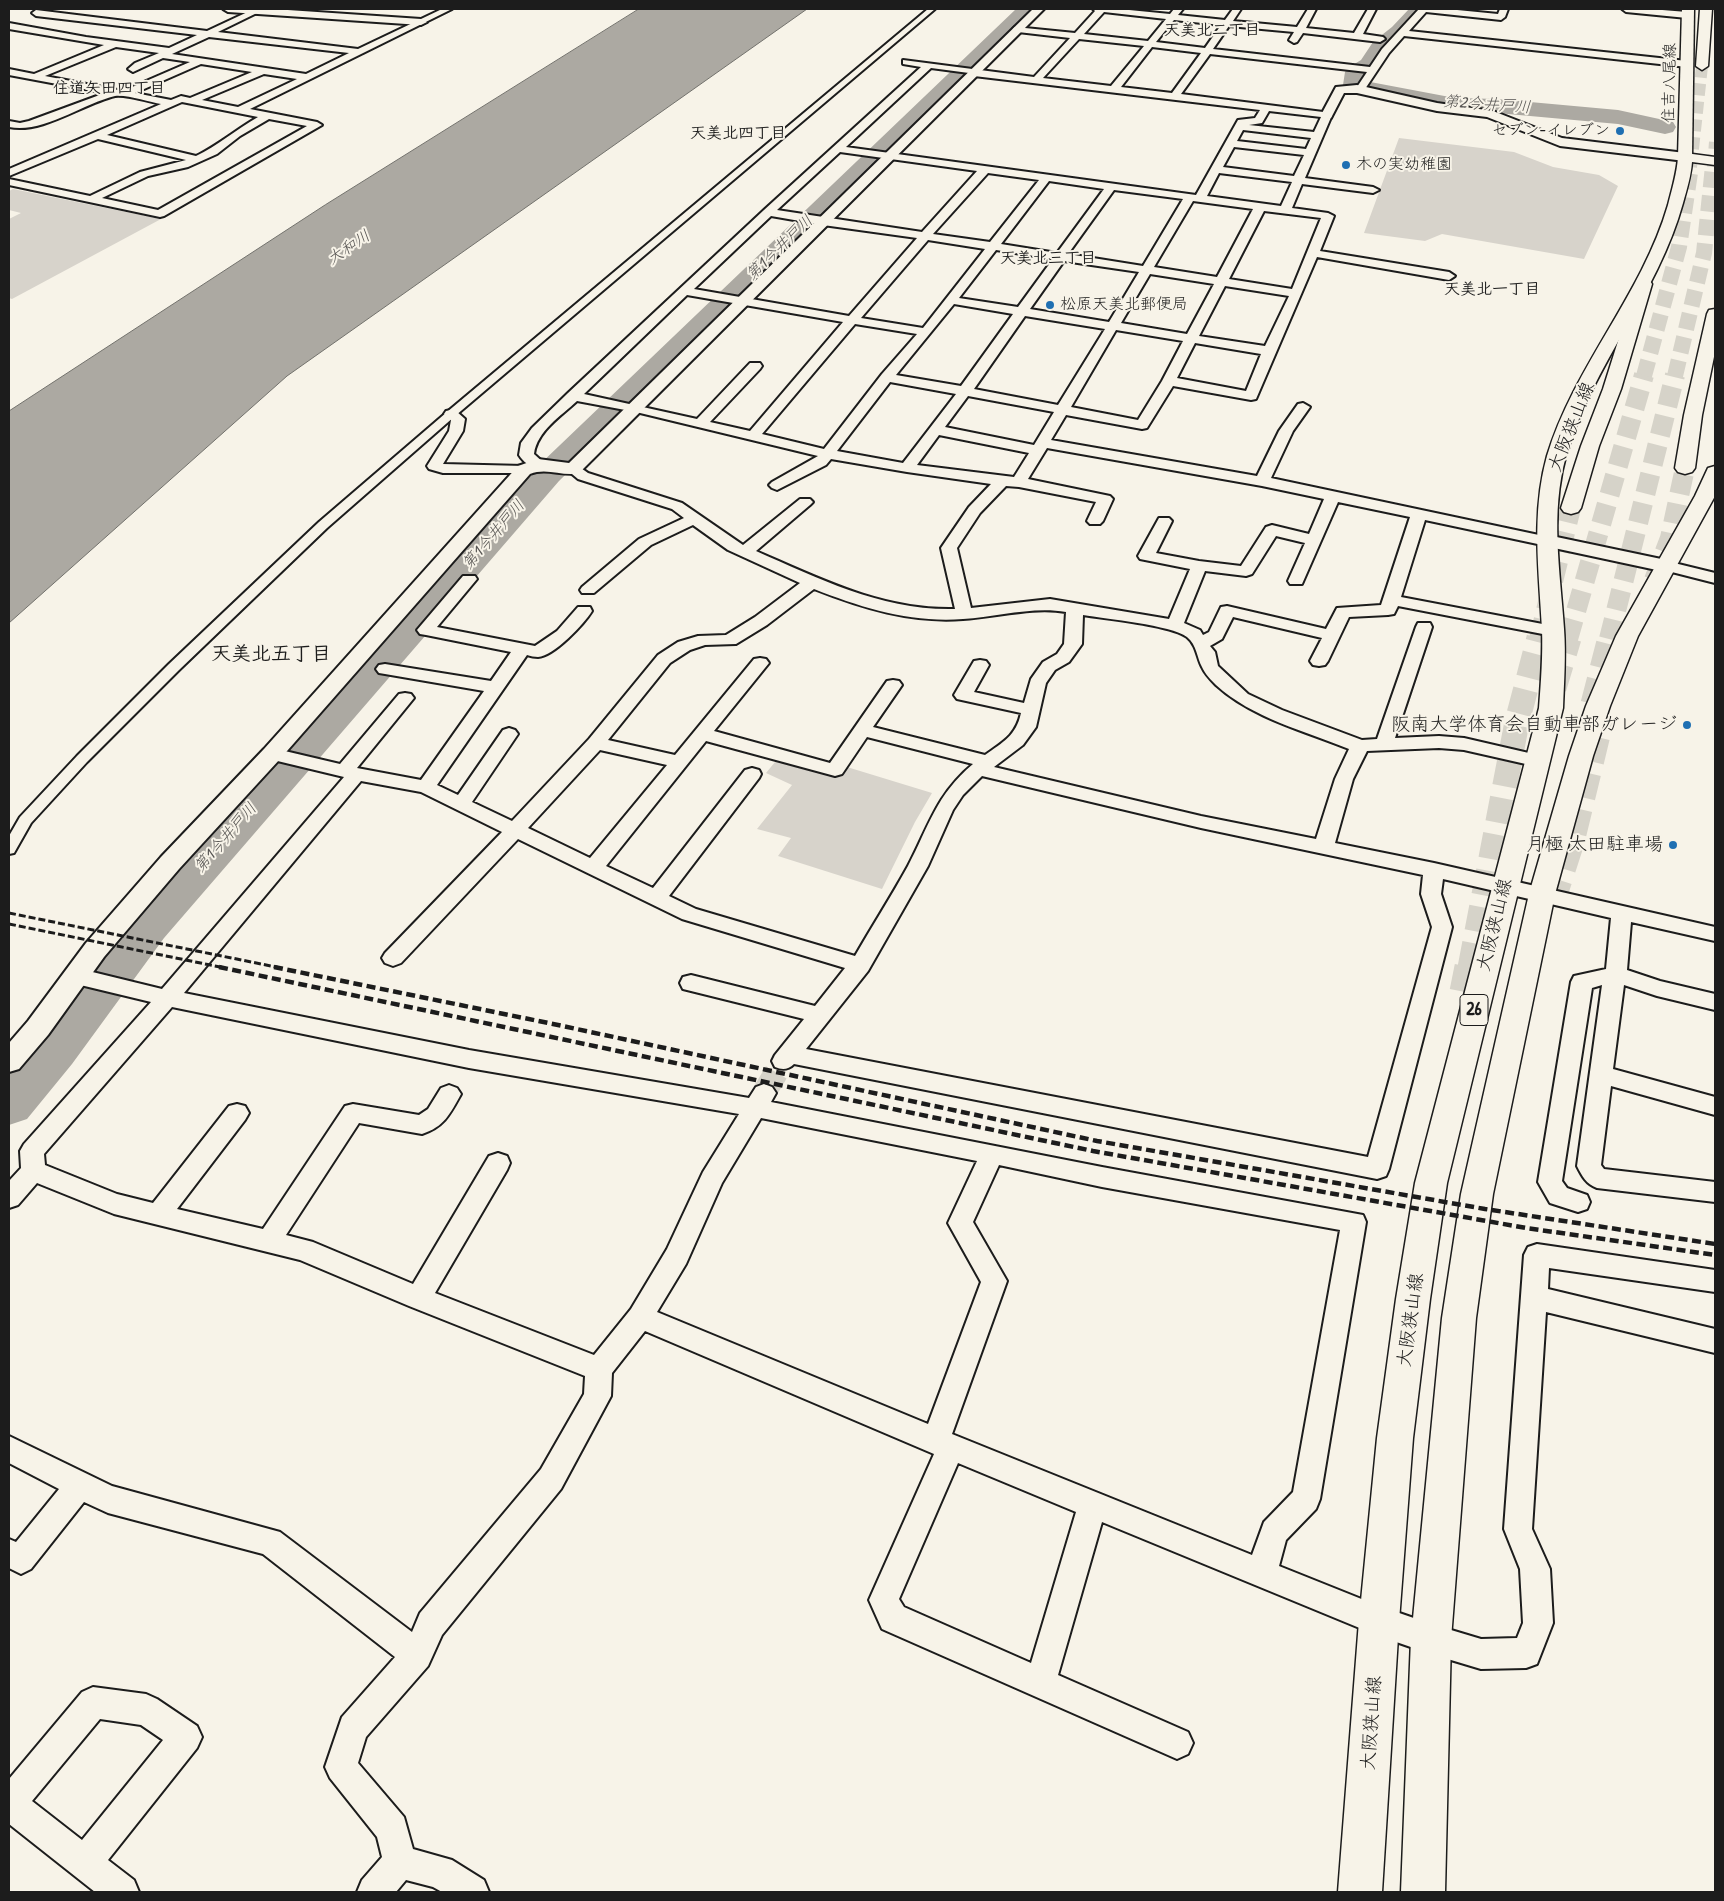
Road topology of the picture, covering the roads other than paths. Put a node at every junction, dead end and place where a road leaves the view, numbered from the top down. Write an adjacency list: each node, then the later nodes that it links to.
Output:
1 (47, 9): 17 (street)
2 (228, 9): 14 (street)
3 (448, 9): 18 (street)
4 (932, 9): 111 (street)
5 (1039, 9): 21 (street)
6 (1097, 9): 7 (street)
7 (1102, 9): 16 (street); 25 (street)
8 (1237, 9): 19 (street)
9 (1312, 9): 22 (street)
10 (1372, 9): 26 (street)
11 (1504, 9): 24 (street)
12 (1626, 9): 15 (street)
13 (1706, 9): 38 (main road)
14 (258, 10): 18 (street); 23 (street)
15 (1688, 12): 36 (main road, 住吉八尾線)
16 (1176, 13): 19 (street); 29 (street)
17 (20, 20): 20 (street); 28 (street)
18 (421, 22): 31 (street)
19 (1227, 23): 22 (street); 30 (street)
20 (155, 27): 23 (street); 28 (street)
21 (1018, 30): 25 (street); 42 (street)
22 (1300, 30): 26 (street); 32 (street)
23 (208, 33): 31 (street); 33 (street)
24 (1402, 33): 36 (street); 41 (street)
25 (1076, 36): 29 (street); 48 (street)
26 (1358, 37): 27 (street)
27 (1380, 39)
28 (115, 44): 33 (street); 45 (street)
29 (1150, 45): 30 (street); 50 (street)
30 (1206, 51): 32 (street); 52 (street)
31 (360, 52): 46 (street)
32 (1286, 52): 41 (street)
33 (165, 53): 34 (street); 39 (street)
34 (200, 61): 40 (street); 51 (street)
35 (906, 62): 37 (street)
36 (1687, 64): 68 (main road, 住吉八尾線)
37 (930, 65): 42 (street); 64 (street)
38 (1702, 66)
39 (132, 69)
40 (263, 70): 46 (street); 53 (street)
41 (1373, 70): 49 (street)
42 (975, 71): 48 (street); 66 (street)
43 (9, 72): 44 (street)
44 (22, 75): 45 (street); 47 (street)
45 (34, 77): 51 (street)
46 (306, 77): 56 (street)
47 (9, 80)
48 (1036, 80): 50 (street)
49 (1362, 88): 57 (street); 68 (street)
50 (1114, 89): 52 (street)
51 (120, 94): 54 (street); 59 (street)
52 (1174, 97): 55 (street)
53 (191, 101): 54 (street); 56 (street)
54 (172, 103): 61 (street)
55 (1267, 107): 57 (street); 60 (street)
56 (238, 111): 58 (street)
57 (1327, 115): 62 (street)
58 (267, 116): 67 (street); 79 (street)
59 (9, 124)
60 (1240, 127): 62 (street); 63 (street)
61 (100, 136): 67 (street); 73 (street)
62 (1318, 136): 65 (street)
63 (1230, 143): 65 (street); 72 (street)
64 (838, 149): 66 (street); 82 (street)
65 (1310, 153): 75 (street)
66 (889, 156): 71 (street); 83 (street)
67 (196, 159): 79 (street)
68 (1685, 160): 69 (main road); 70 (main road); 91 (main road, 大阪狭山線 / 26)
69 (1715, 161)
70 (1715, 166)
71 (985, 169): 74 (street); 84 (street)
72 (1216, 169): 75 (street); 78 (street)
73 (9, 178): 79 (street)
74 (1047, 178): 76 (street); 85 (street)
75 (1299, 180): 77 (street); 81 (street)
76 (1111, 186): 78 (street); 87 (street)
77 (1373, 190)
78 (1195, 198): 80 (street); 88 (street)
79 (90, 200)
80 (1260, 207): 81 (street); 90 (street)
81 (1285, 210): 86 (street)
82 (769, 213): 83 (street); 92 (street)
83 (823, 221): 84 (street); 95 (street)
84 (925, 236): 85 (street); 98 (street)
85 (992, 247): 87 (street); 94 (street)
86 (1312, 253): 89 (street); 93 (street)
87 (1060, 258): 88 (street); 96 (street)
88 (1145, 271): 90 (street); 99 (street)
89 (1449, 276)
90 (1220, 282): 93 (street); 101 (street)
91 (1644, 284): 128 (main road); 134 (main road, 大阪狭山線 / 26)
92 (685, 291): 95 (street); 107 (street)
93 (1296, 293): 102 (street)
94 (950, 300): 96 (street); 100 (street)
95 (743, 301): 98 (street); 109 (street)
96 (1022, 312): 99 (street); 106 (street)
97 (1715, 314): 120 (main road)
98 (852, 320): 100 (street); 114 (street)
99 (1112, 326): 101 (street); 110 (street)
100 (926, 332): 104 (street)
101 (1191, 339): 102 (street); 105 (street)
102 (1269, 351): 105 (street)
103 (755, 366): 112 (street)
104 (887, 378): 106 (street); 116 (street)
105 (1169, 381): 110 (street)
106 (965, 391): 110 (street); 113 (street)
107 (574, 396): 109 (street); 117 (street)
108 (1303, 407): 123 (street)
109 (635, 408): 112 (street); 118 (street)
110 (1061, 410): 115 (street)
111 (451, 414): 117 (street); 177 (street)
112 (701, 423): 114 (street)
113 (936, 430): 115 (street); 119 (street)
114 (754, 435): 116 (street)
115 (1040, 446): 123 (street); 124 (street)
116 (826, 454): 119 (street); 125 (street)
117 (534, 466): 118 (street); 167 (street)
118 (573, 468): 130 (street)
119 (908, 468): 122 (street)
120 (1684, 468)
121 (1715, 472): 137 (main road, 大阪狭山線 / 26)
122 (1002, 481): 124 (street); 146 (street)
123 (1262, 481): 126 (street)
124 (1019, 482): 131 (street)
125 (778, 486)
126 (1333, 496): 129 (street); 133 (street)
127 (805, 502): 135 (street)
128 (1571, 508)
129 (1419, 514): 134 (street); 143 (street)
130 (694, 519): 135 (street); 142 (street)
131 (1095, 520)
132 (1164, 521): 136 (street)
133 (1314, 540): 136 (street); 140 (street)
134 (1547, 541): 137 (street); 149 (main road, 大阪狭山線 / 26)
135 (745, 552): 141 (street)
136 (1199, 566): 147 (street)
137 (1666, 566): 138 (street); 181 (main road, 大阪狭山線 / 26)
138 (1715, 578)
139 (469, 579): 152 (street)
140 (1296, 581)
141 (812, 582): 146 (street); 164 (street)
142 (588, 590)
143 (1391, 600): 149 (street); 150 (street)
144 (1075, 609): 146 (street); 147 (street); 160 (street)
145 (584, 611): 152 (street)
146 (964, 614)
147 (1176, 625): 151 (street)
148 (1424, 627): 165 (street)
149 (1553, 631): 168 (main road, 大阪狭山線 / 26)
150 (1331, 635): 151 (street); 153 (street)
151 (1201, 644): 166 (street)
152 (522, 649): 158 (street)
153 (1319, 661)
154 (760, 663): 163 (street)
155 (980, 665): 160 (street)
156 (385, 669): 158 (street)
157 (893, 685): 161 (street)
158 (495, 688): 173 (street)
159 (405, 698): 171 (street)
160 (1031, 710): 170 (street)
161 (862, 730): 163 (street); 170 (street)
162 (509, 734): 174 (street)
163 (703, 734): 169 (street)
164 (596, 743): 169 (street); 175 (street)
165 (1384, 745): 166 (street); 168 (street)
166 (1360, 746): 176 (street)
167 (278, 756): 171 (street); 188 (street)
168 (1539, 761): 180 (main road, 大阪狭山線 / 26)
169 (679, 762): 178 (street)
170 (984, 765): 176 (street); 186 (street)
171 (351, 772): 173 (street); 190 (street)
172 (752, 774): 182 (street)
173 (426, 787): 174 (street)
174 (461, 804): 175 (street)
175 (515, 830): 178 (street); 185 (street)
176 (1324, 847): 179 (street)
177 (9, 848)
178 (594, 868): 182 (street)
179 (1434, 870): 180 (street); 192 (street)
180 (1505, 885): 181 (street); 219 (main road, 大阪狭山線 / 26)
181 (1542, 894): 183 (street); 220 (main road, 大阪狭山線 / 26)
182 (656, 898): 186 (street)
183 (1622, 912): 184 (street); 187 (street)
184 (1715, 934)
185 (393, 958)
186 (860, 965): 192 (street)
187 (1616, 974): 191 (street); 194 (street); 204 (street)
188 (84, 978): 190 (street); 193 (street)
189 (691, 983): 192 (street)
190 (167, 998): 196 (street); 201 (street)
191 (1715, 1002)
192 (820, 1015)
193 (9, 1061)
194 (1600, 1074): 197 (street); 202 (street)
195 (449, 1094): 206 (street)
196 (759, 1101): 199 (street); 210 (street)
197 (1715, 1106)
198 (237, 1113): 205 (street)
199 (992, 1154): 213 (street); 218 (street)
200 (498, 1163): 208 (street)
201 (33, 1171): 203 (street); 205 (street)
202 (1715, 1192)
203 (9, 1198)
204 (1578, 1202)
205 (158, 1215): 206 (street)
206 (268, 1242): 208 (street)
207 (1715, 1281): 209 (street)
208 (418, 1298): 212 (street)
209 (1534, 1300): 211 (street); 220 (street)
210 (640, 1317): 212 (street); 213 (street)
211 (1715, 1341)
212 (599, 1369): 221 (street)
213 (944, 1444): 216 (street); 222 (street)
214 (9, 1450): 215 (street)
215 (80, 1485): 217 (street); 221 (street)
216 (1093, 1504): 218 (street); 222 (street)
217 (9, 1553)
218 (1262, 1572): 219 (street)
219 (1379, 1621): 220 (street); 229 (main road, 大阪狭山線 / 26)
220 (1431, 1639): 230 (main road, 大阪狭山線 / 26)
221 (416, 1655): 224 (street)
222 (1040, 1683): 223 (street)
223 (1177, 1743)
224 (400, 1862): 227 (street); 228 (street)
225 (84, 1863): 225 (street); 226 (street)
226 (122, 1892)
227 (374, 1892)
228 (472, 1892)
229 (1360, 1892)
230 (1423, 1892)

